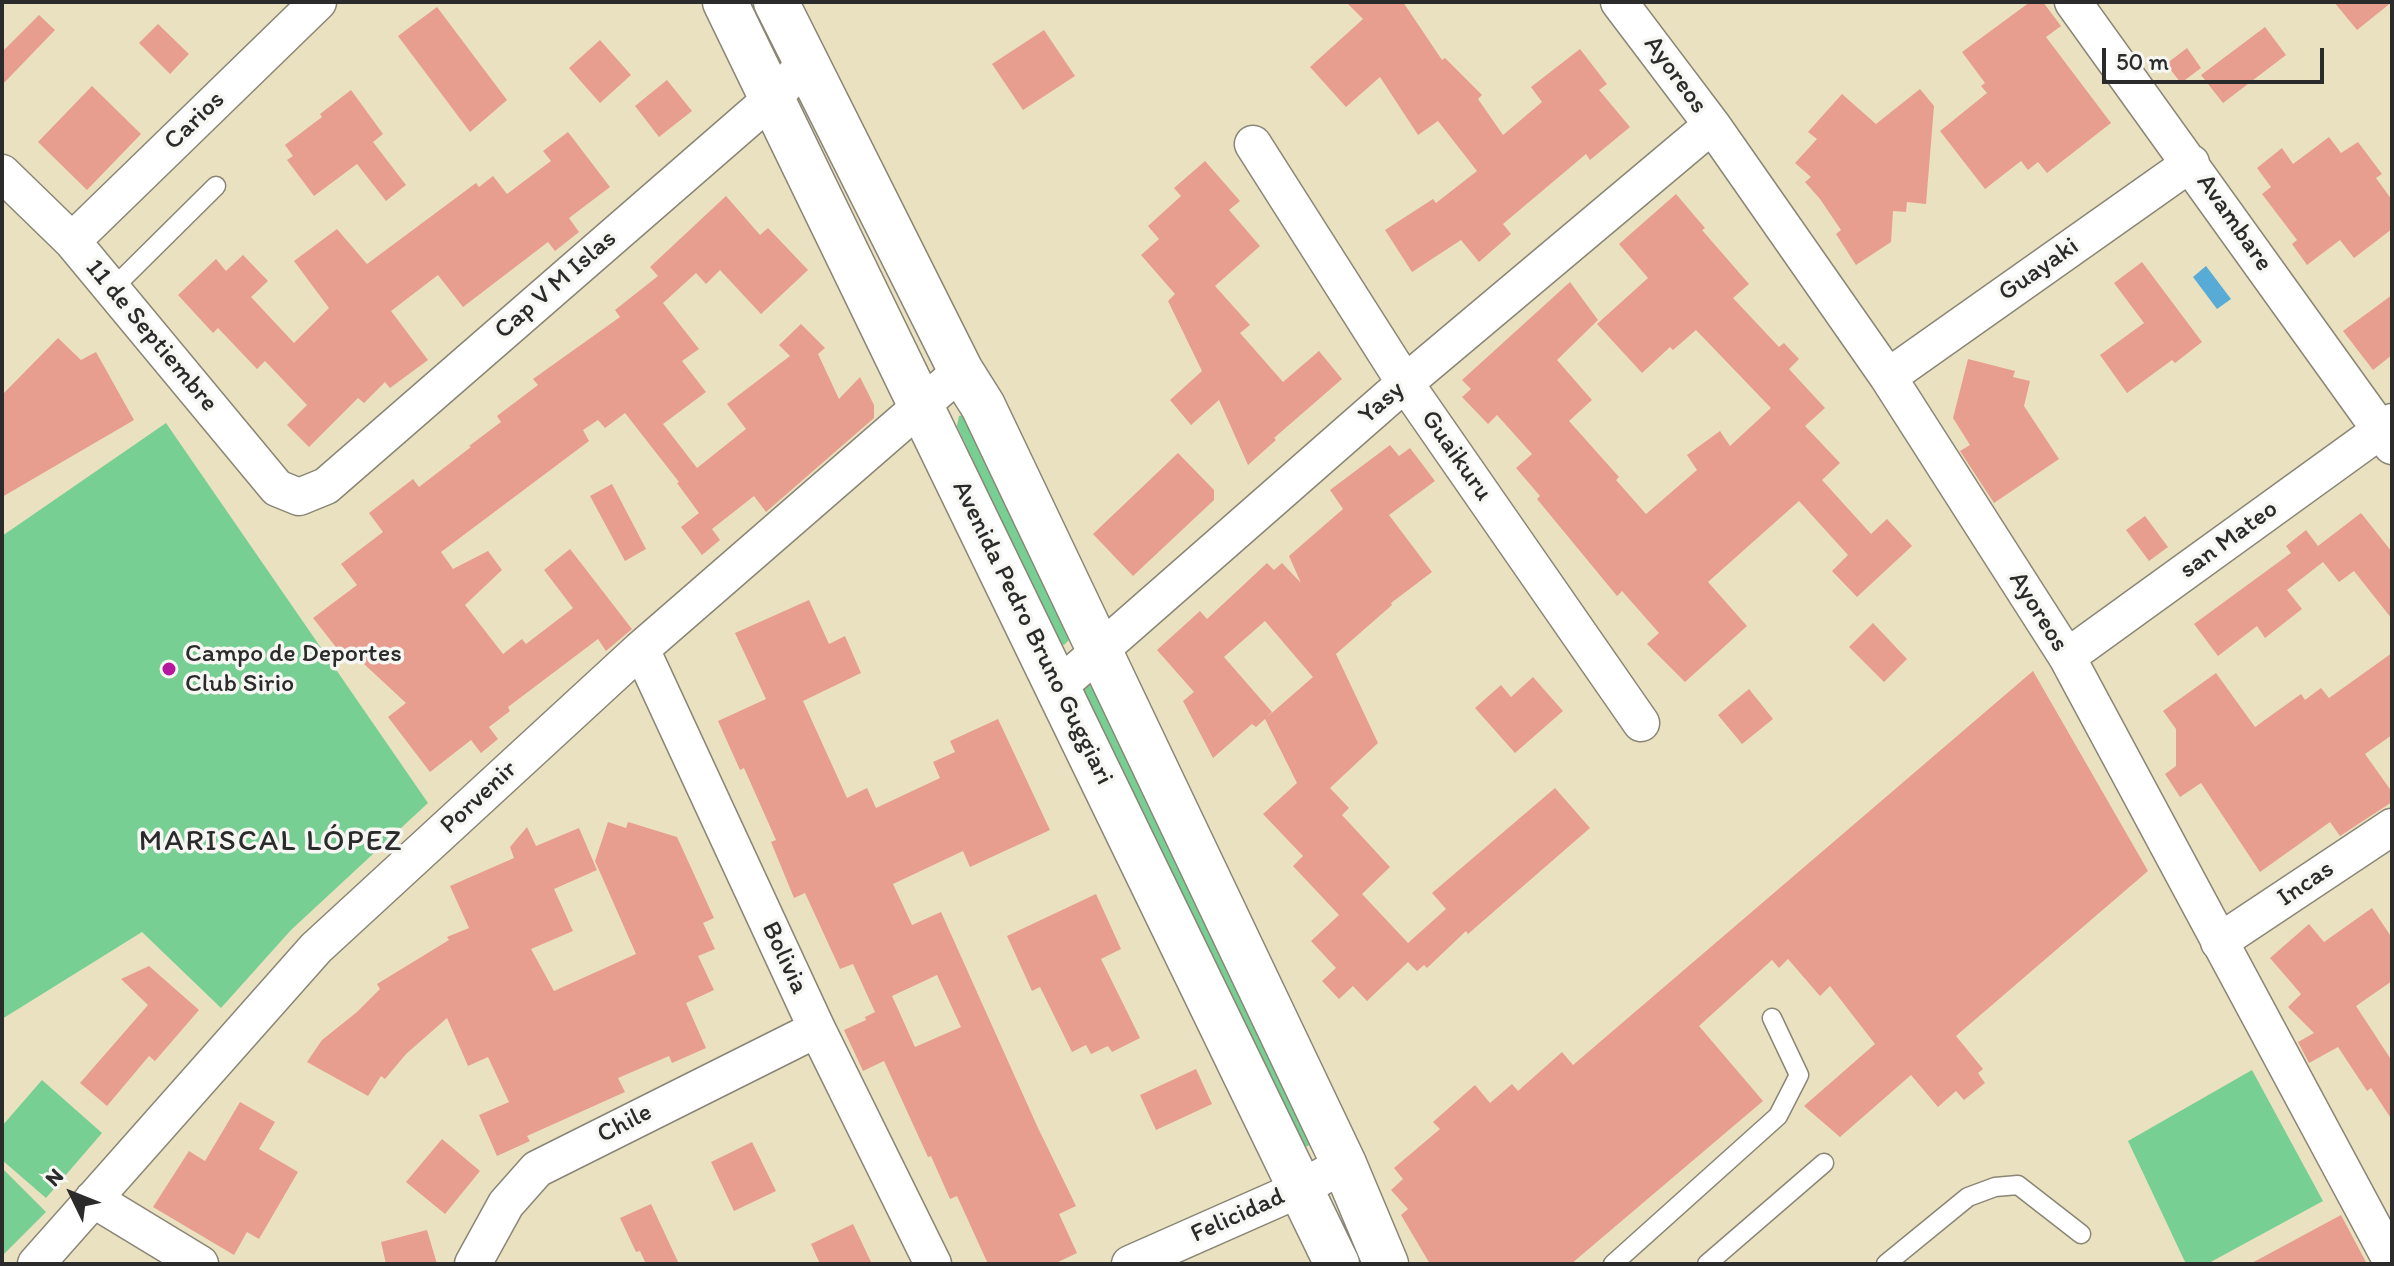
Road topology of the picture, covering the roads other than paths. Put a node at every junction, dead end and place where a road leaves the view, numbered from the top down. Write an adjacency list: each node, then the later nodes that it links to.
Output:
1 (318, 2): 13 (street, Carios)
2 (725, 2): 7 (main road, Avenida Pedro Bruno Guggiari)
3 (776, 2): 6 (main road, Avenida Pedro Bruno Guggiari)
4 (2073, 2): 10 (street, Avambare)
5 (1633, 7): 8 (street, Ayoreos)
6 (806, 64): 7 (street, Cap V M Islas); 15 (main road, Avenida Pedro Bruno Guggiari)
7 (770, 100): 18 (main road, Avenida Pedro Bruno Guggiari); 20 (street, Cap V M Islas)
8 (1712, 125): 16 (street, Ayoreos); 17 (street, Yasy)
9 (1253, 144): 17 (street, Guaikuru)
10 (2191, 163): 16 (street, Guayaki); 19 (street, Avambare)
11 (2, 173): 13 (street, 11 de Septiembre)
12 (216, 186): 14 (lane)
13 (72, 241): 14 (street, 11 de Septiembre)
14 (112, 289): 20 (street, 11 de Septiembre)
15 (961, 371): 18 (street, Porvenir); 22 (main road, Avenida Pedro Bruno Guggiari)
16 (1888, 377): 23 (street, Ayoreos)
17 (1405, 383): 22 (street, Yasy); 25 (street, Guaikuru)
18 (921, 406): 21 (street, Porvenir); 24 (main road, Avenida Pedro Bruno Guggiari)
19 (2388, 433): 23 (street, san Mateo)
20 (299, 497)
21 (641, 649): 29 (street, Bolivia); 33 (street, Porvenir)
22 (1099, 653): 24 (street, Yasy); 31 (main road, Avenida Pedro Bruno Guggiari)
23 (2067, 657): 27 (street, Ayoreos)
24 (1057, 688): 32 (main road, Avenida Pedro Bruno Guggiari)
25 (1641, 723)
26 (2392, 827): 27 (street, Incas)
27 (2219, 942): 35 (street, Ayoreos)
28 (1772, 1018): 43 (lane)
29 (817, 1029): 38 (street, Chile); 39 (street, Bolivia)
30 (1824, 1163): 44 (lane)
31 (1344, 1164): 32 (street, Felicidad); 42 (main road, Avenida Pedro Bruno Guggiari)
32 (1302, 1188): 40 (street, Felicidad); 41 (main road, Avenida Pedro Bruno Guggiari)
33 (93, 1199): 36 (street, Porvenir); 37 (street)
34 (2081, 1234): 45 (lane)
35 (2389, 1247)
36 (36, 1264)
37 (200, 1264)
38 (473, 1264)
39 (933, 1264)
40 (1130, 1264)
41 (1337, 1264)
42 (1386, 1264)
43 (1613, 1264)
44 (1707, 1264)
45 (1886, 1264)

